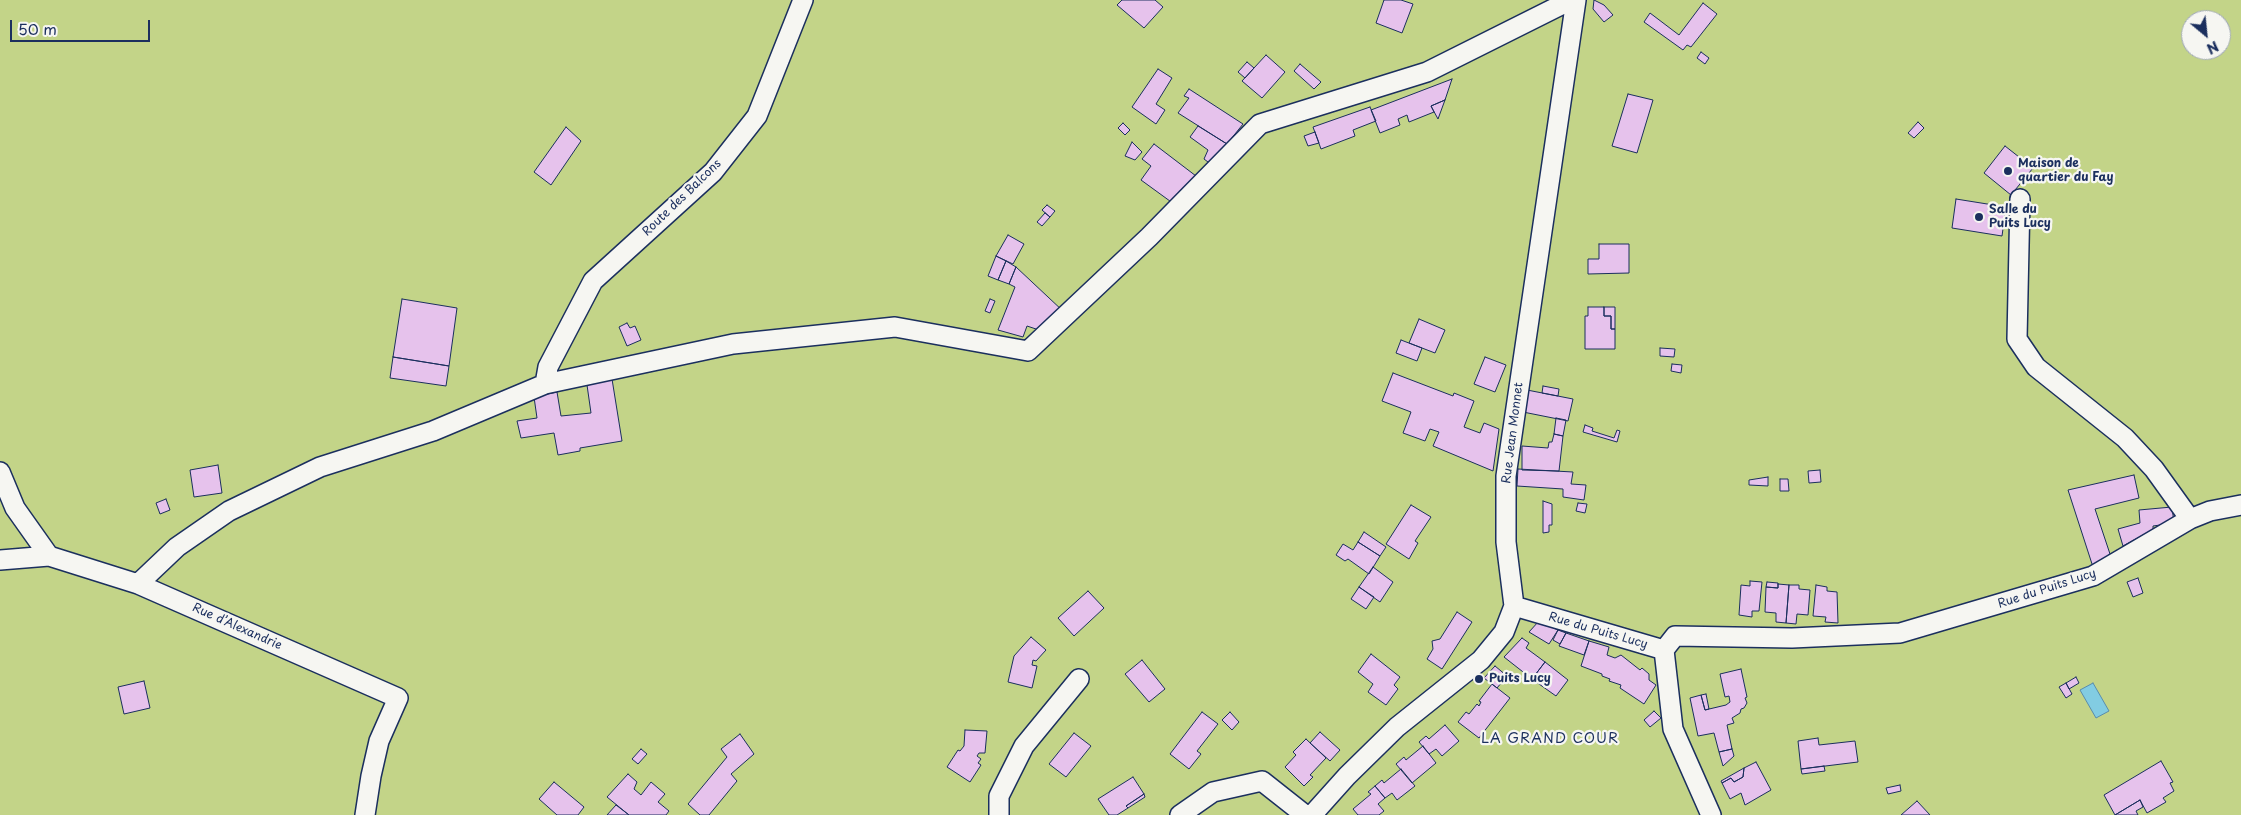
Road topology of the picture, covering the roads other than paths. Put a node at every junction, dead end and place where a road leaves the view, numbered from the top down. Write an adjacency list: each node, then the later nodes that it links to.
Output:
1 (803, 0): 5 (street, Route des Balcons)
2 (1571, 0): 5 (street)
3 (1576, 0): 12 (street, Rue Jean Monnet)
4 (2020, 199): 8 (street)
5 (545, 384): 11 (street)
6 (0, 472): 9 (street)
7 (2241, 505): 8 (street)
8 (2190, 519): 13 (street, Rue du Puits Lucy)
9 (49, 556): 10 (street); 11 (street, Rue d’Alexandrie)
10 (0, 560)
11 (138, 584): 15 (street, Rue d’Alexandrie)
12 (1514, 606): 13 (street, Rue du Puits Lucy); 19 (street, Rue Jean Monnet)
13 (1664, 650): 20 (street)
14 (1079, 679): 16 (street)
15 (365, 815)
16 (999, 815)
17 (1180, 815): 18 (street)
18 (1305, 815)
19 (1312, 815)
20 (1711, 815)

